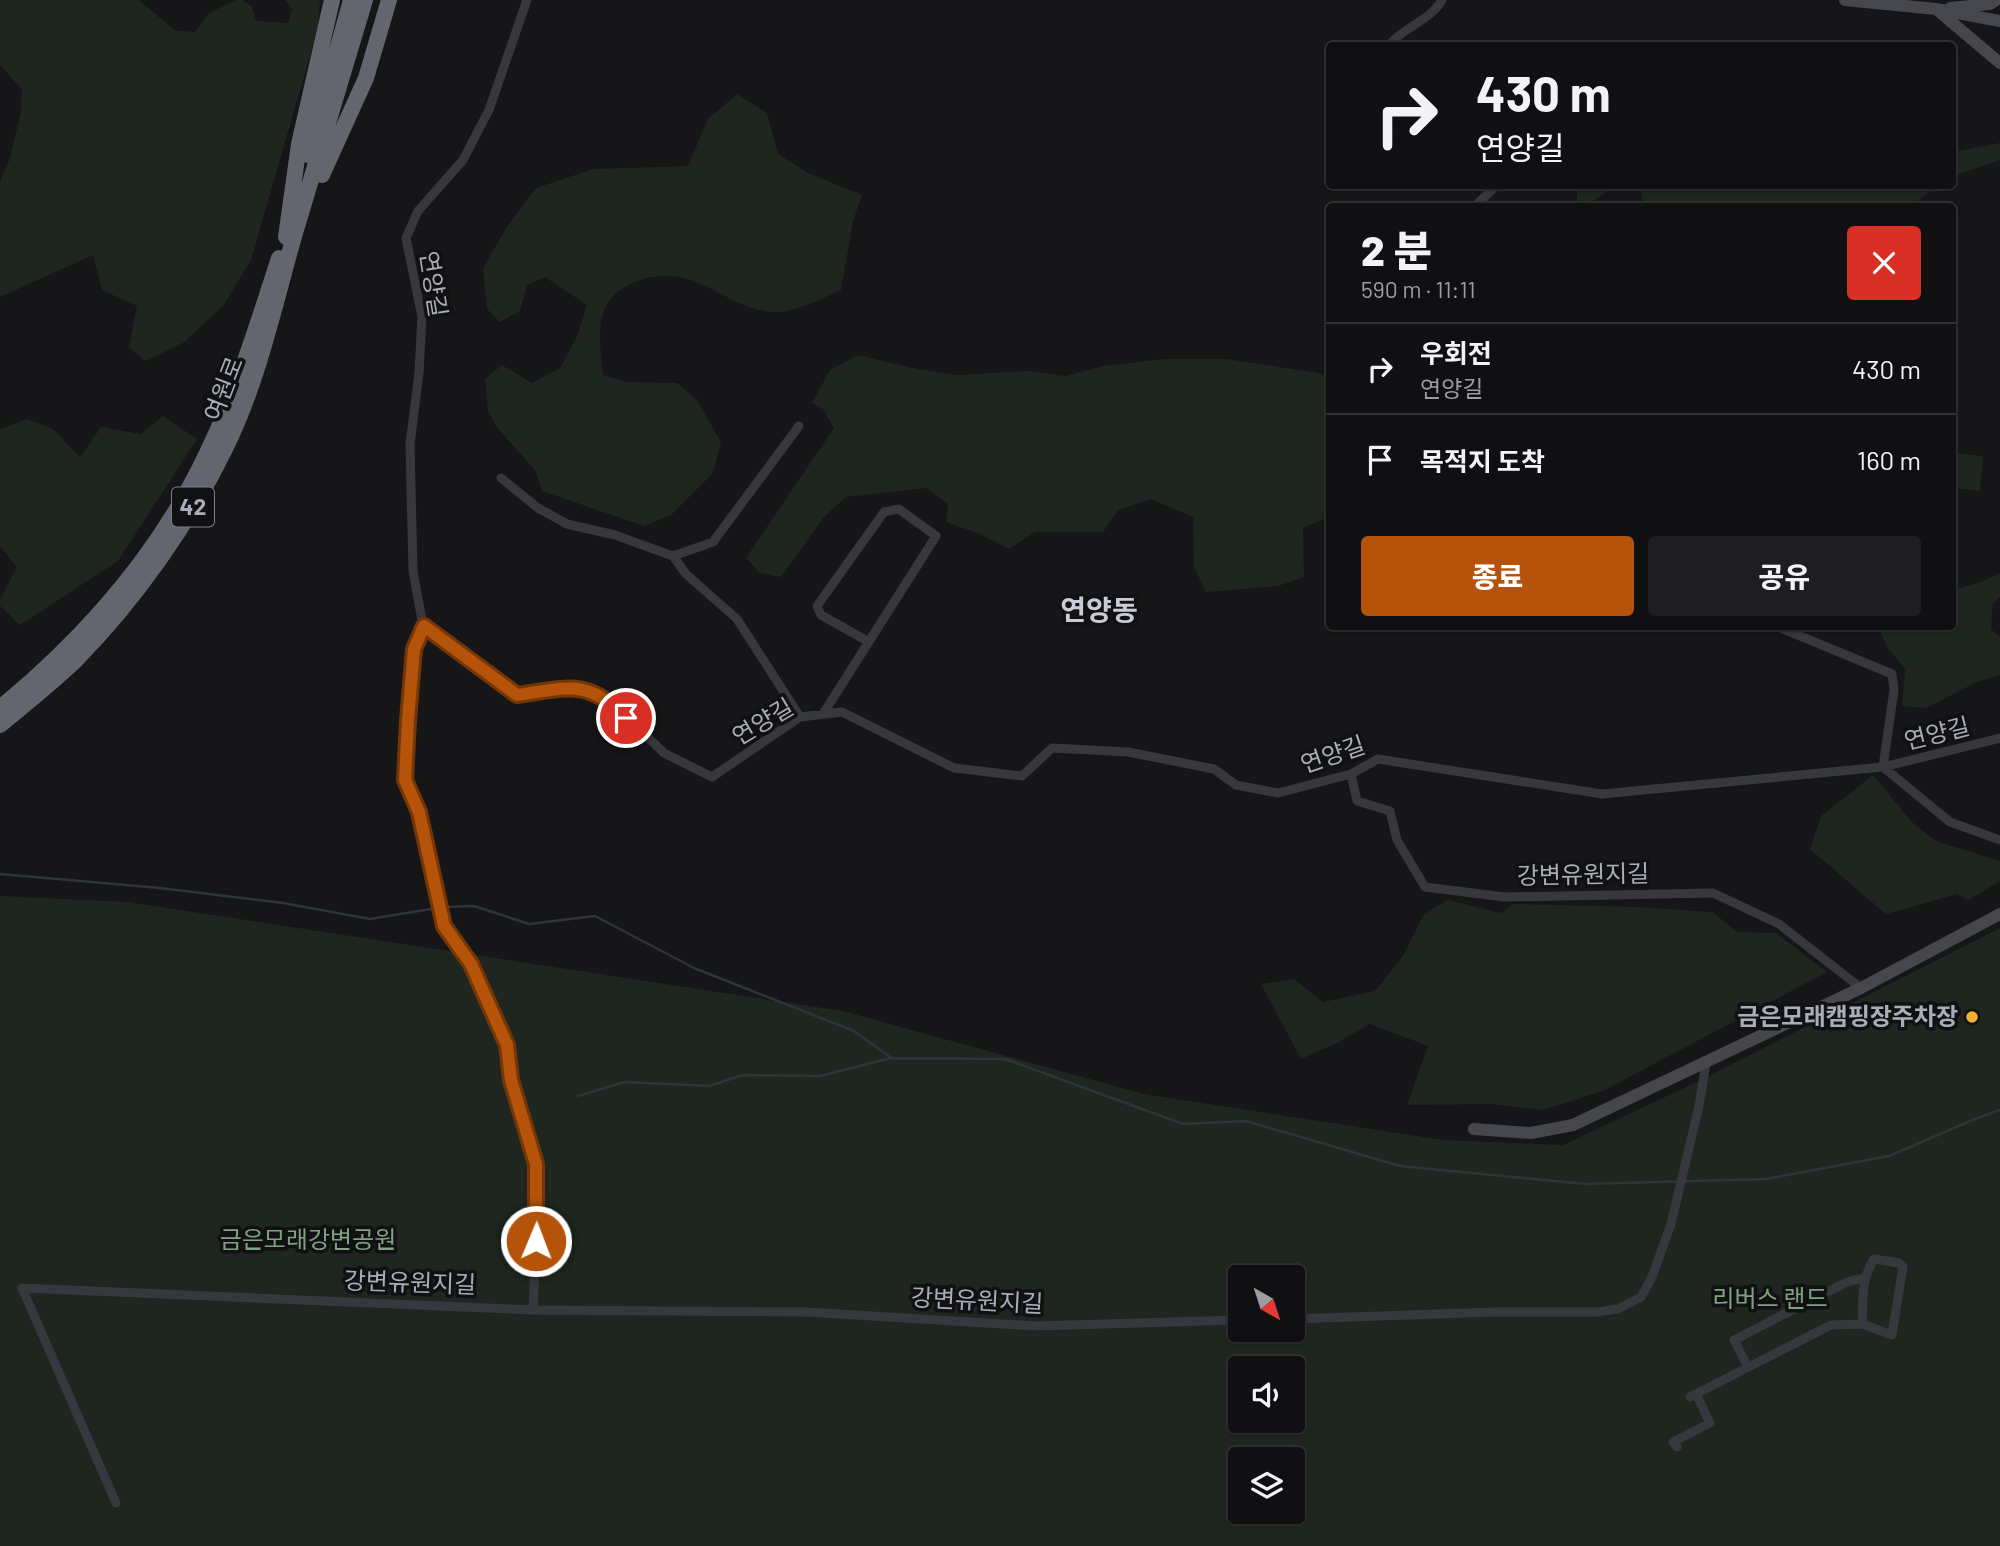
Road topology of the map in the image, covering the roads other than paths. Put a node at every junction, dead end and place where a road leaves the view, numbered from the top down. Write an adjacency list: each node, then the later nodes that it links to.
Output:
1 (332, 0): 15 (highway)
2 (351, 0): 15 (highway, 여원로 / 42)
3 (365, 0): 15 (highway, 여원로 / 42)
4 (389, 0): 15 (highway)
5 (527, 0): 19 (street, 연양길)
6 (1442, 0): 11 (street)
7 (1845, 0): 9 (street)
8 (1996, 0): 9 (street)
9 (1936, 9): 10 (street); 12 (street)
10 (2000, 22)
11 (1392, 42)
12 (2000, 63)
13 (1493, 189): 14 (street)
14 (1478, 203)
15 (291, 236): 22 (highway, 여원로 / 42); 25 (highway, 여원로 / 42)
16 (799, 426): 18 (street)
17 (501, 478): 18 (street)
18 (673, 556): 24 (street)
19 (424, 626): 24 (street, 연양길); 35 (street)
20 (1786, 630): 27 (street, 연양길)
21 (869, 642): 21 (street); 23 (street)
22 (0, 708)
23 (823, 714): 24 (street, 연양길); 28 (street, 연양길)
24 (800, 717)
25 (0, 725)
26 (2000, 738): 27 (street, 연양길)
27 (1883, 767): 28 (street, 연양길); 29 (street)
28 (1351, 774): 31 (street, 강변유원지길)
29 (2000, 840)
30 (2000, 914): 31 (street)
31 (1861, 988): 32 (street)
32 (1706, 1063): 33 (street); 36 (street)
33 (1474, 1129)
34 (1864, 1279): 38 (street); 38 (street); 39 (street)
35 (533, 1310): 37 (street, 강변유원지길); 41 (street, 강변유원지길)
36 (1306, 1319)
37 (1228, 1320)
38 (1862, 1324): 39 (street)
39 (1748, 1367): 40 (street)
40 (1677, 1447)
41 (116, 1503)

